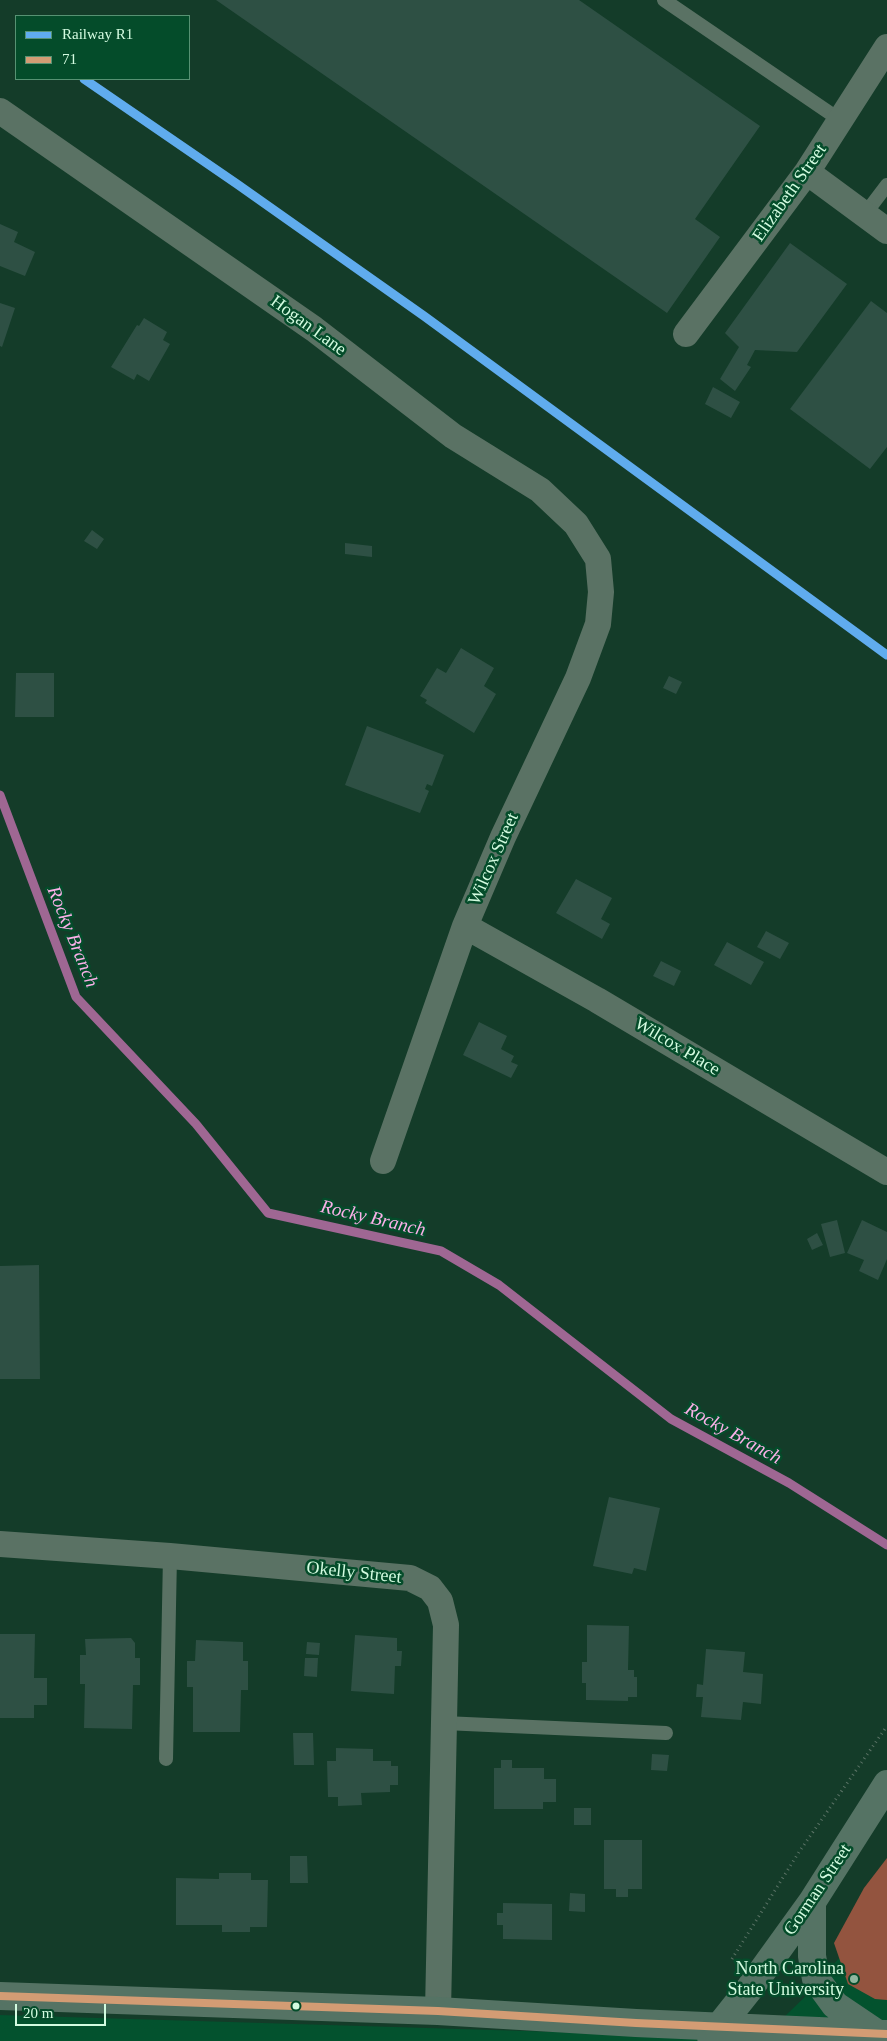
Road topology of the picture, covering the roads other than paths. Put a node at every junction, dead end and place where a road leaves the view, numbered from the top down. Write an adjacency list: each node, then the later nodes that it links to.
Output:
1 (664, 0): 4 (lane)
2 (887, 47): 4 (street, Elizabeth Street)
3 (0, 111): 10 (street, Hogan Lane)
4 (840, 120): 5 (street, Elizabeth Street)
5 (807, 172): 7 (street); 9 (street, Elizabeth Street)
6 (887, 185): 7 (lane)
7 (865, 214): 8 (street)
8 (887, 231)
9 (686, 334)
10 (598, 559): 11 (street, Wilcox Street)
11 (465, 926): 12 (street, Wilcox Street); 13 (street, Wilcox Place)
12 (383, 1161)
13 (887, 1172)
14 (0, 1544): 15 (street, Okelly Street)
15 (170, 1556): 16 (street, Okelly Street); 18 (lane)
16 (444, 1722): 17 (lane); 22 (street, Okelly Street)
17 (666, 1733)
18 (166, 1759)
19 (887, 1784): 20 (street, Gorman Street)
20 (812, 1902): 23 (street, Gorman Street); 24 (street)
21 (0, 1996): 22 (street)
22 (438, 2011): 23 (street)
23 (714, 2034): 24 (street)
24 (883, 2034)

